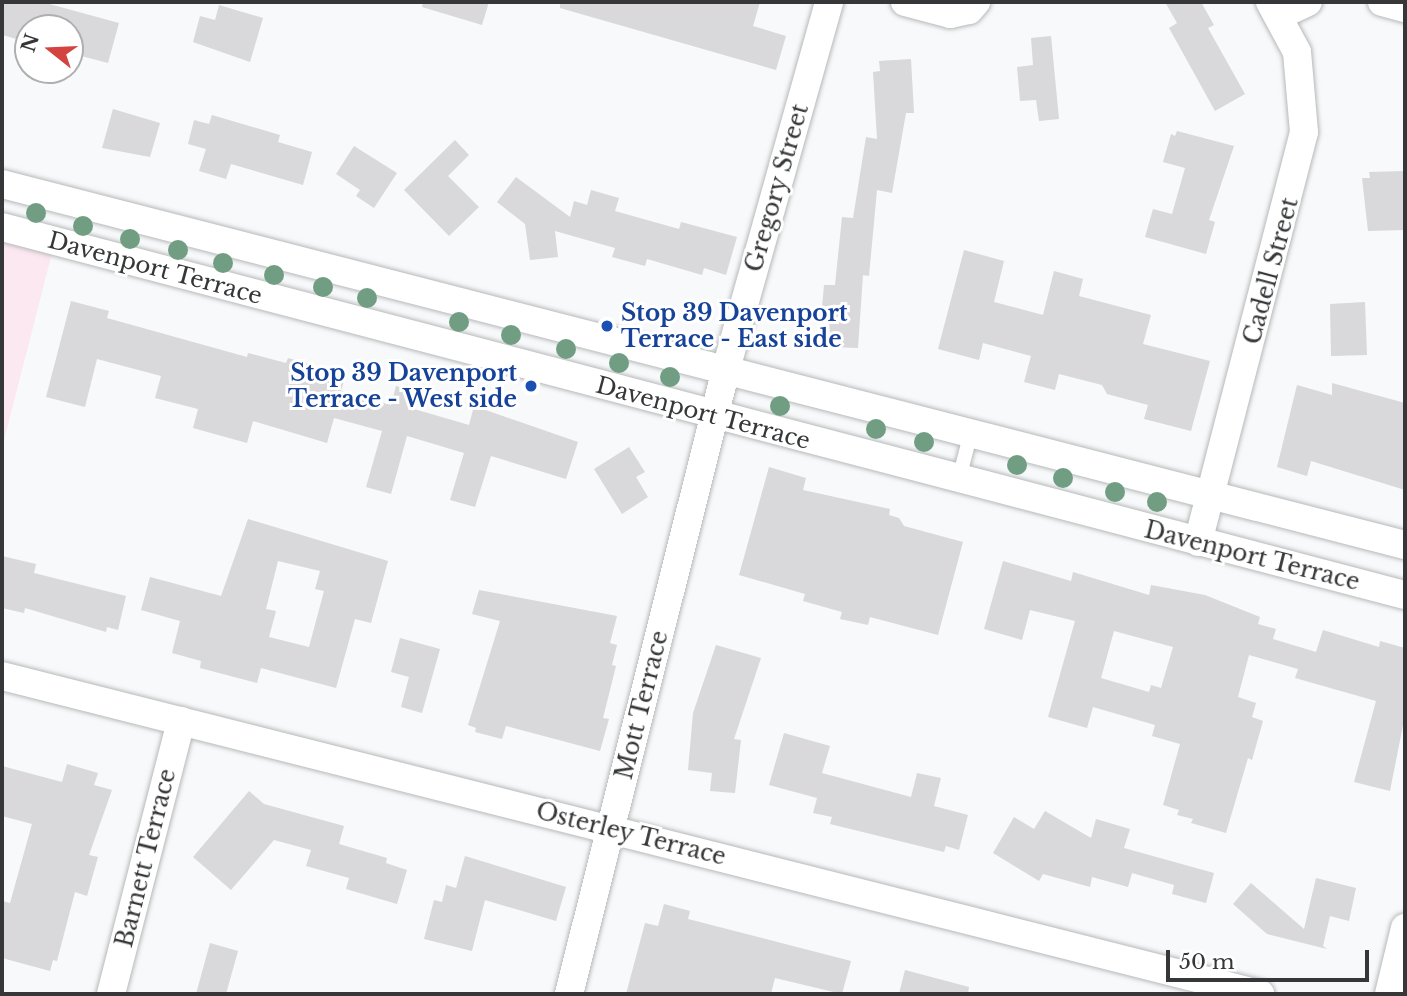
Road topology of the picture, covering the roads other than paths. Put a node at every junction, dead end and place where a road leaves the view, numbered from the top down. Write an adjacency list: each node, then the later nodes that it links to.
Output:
1 (829, 2): 10 (street, Gregory Street)
2 (905, 2): 3 (street)
3 (976, 2)
4 (1308, 2): 7 (street)
5 (1382, 2): 6 (street)
6 (1405, 8)
7 (1274, 9): 14 (street, Cadell Street)
8 (2, 184): 10 (street, Davenport Terrace)
9 (2, 227): 11 (street, Davenport Terrace)
10 (726, 369): 11 (street, Gregory Street); 12 (street, Davenport Terrace)
11 (714, 416): 13 (street, Davenport Terrace); 20 (street, Mott Terrace)
12 (971, 432): 13 (lane); 14 (street, Davenport Terrace)
13 (959, 479): 15 (street, Davenport Terrace)
14 (1212, 494): 15 (street, Cadell Street); 16 (street, Davenport Terrace)
15 (1198, 542): 17 (street, Davenport Terrace)
16 (1405, 545)
17 (1405, 595)
18 (2, 676): 19 (street, Osterley Terrace)
19 (181, 721): 20 (street, Osterley Terrace); 22 (street, Barnett Terrace)
20 (610, 829): 23 (street, Mott Terrace); 24 (street, Osterley Terrace)
21 (1405, 928): 25 (street)
22 (111, 994)
23 (569, 994)
24 (1260, 994)
25 (1389, 994)

